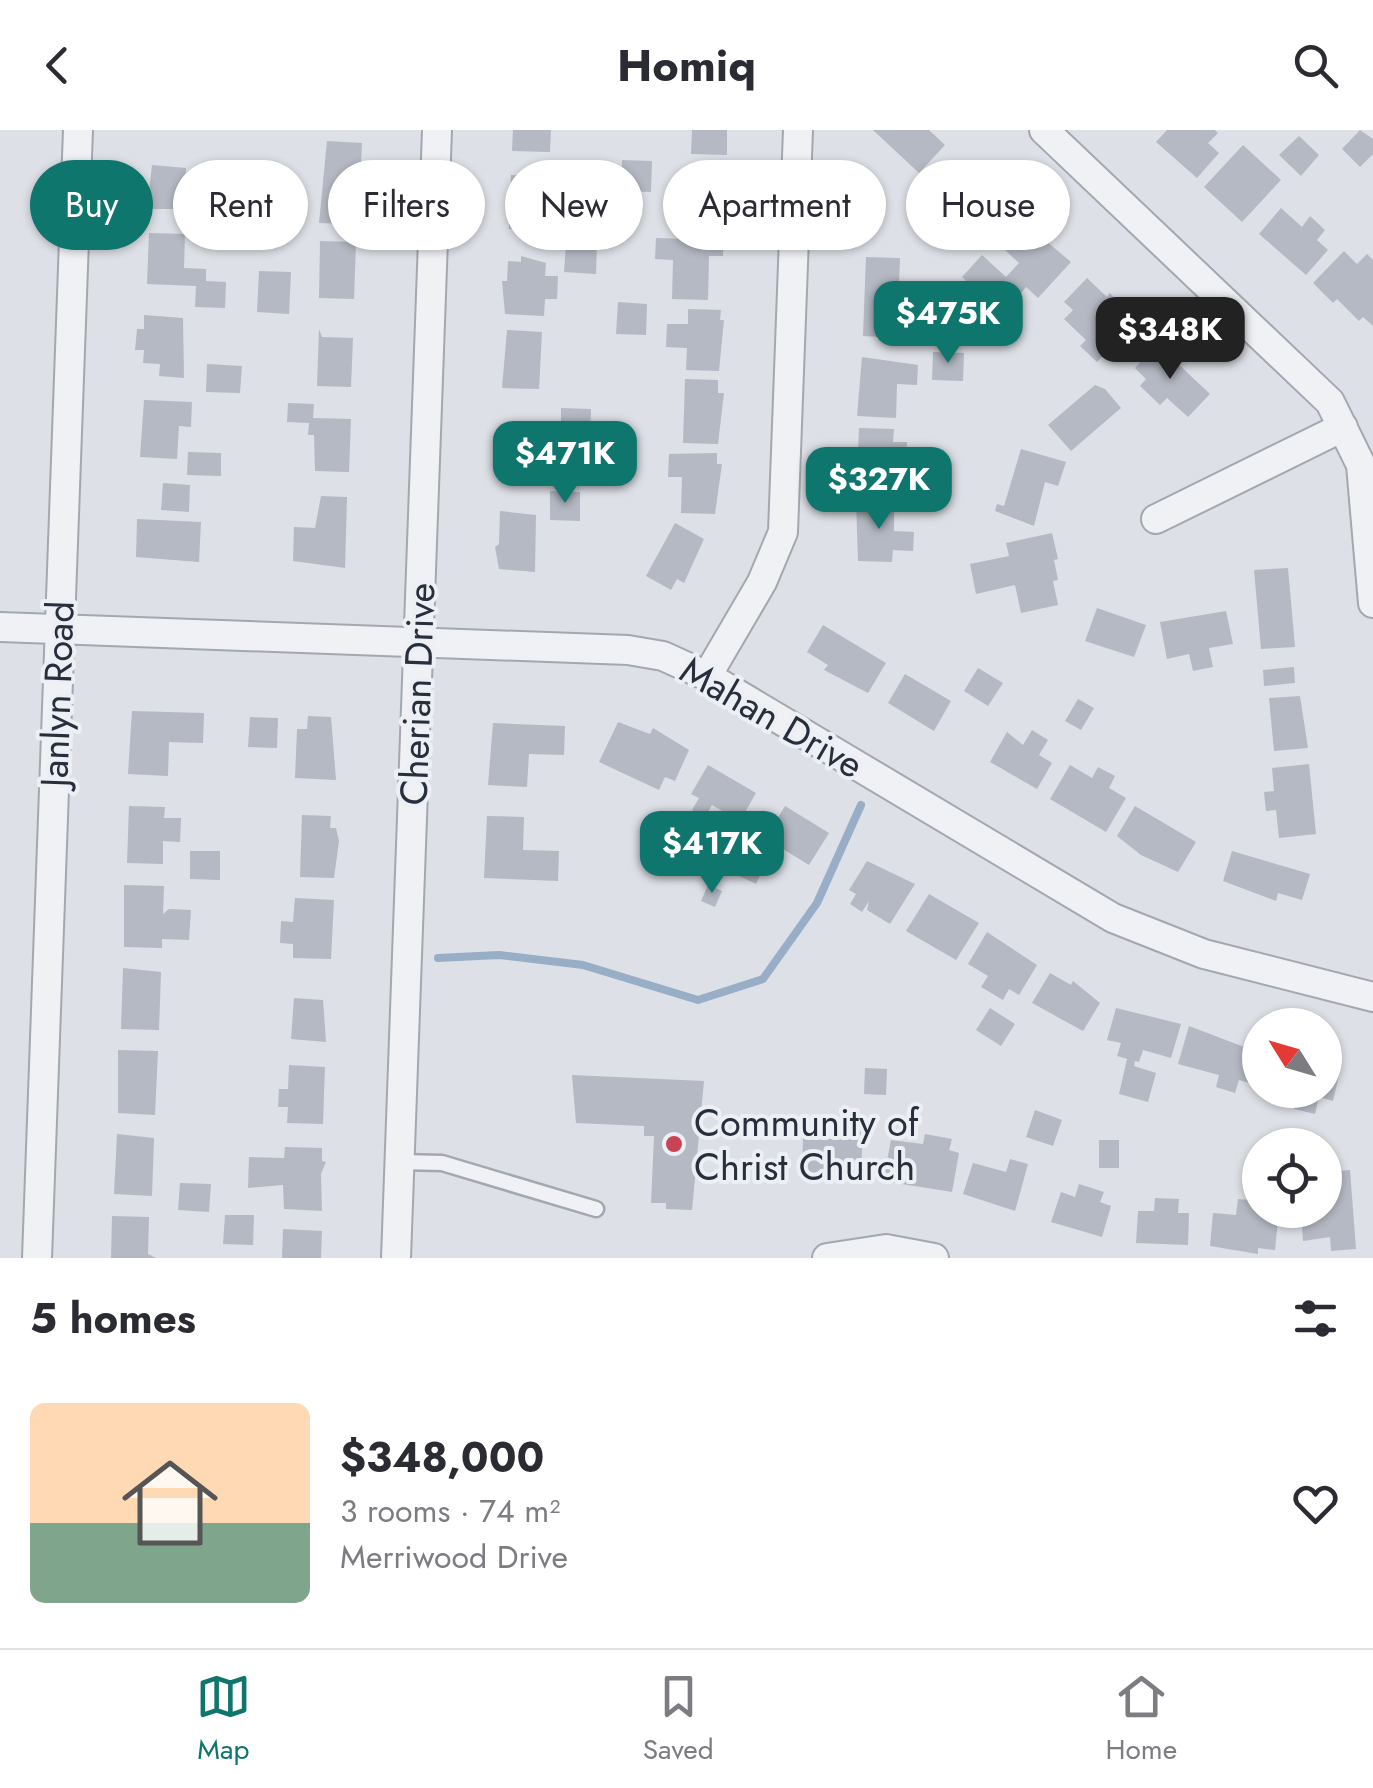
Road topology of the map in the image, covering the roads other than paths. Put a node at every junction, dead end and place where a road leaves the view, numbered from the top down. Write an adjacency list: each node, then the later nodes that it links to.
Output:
1 (78, 130): 9 (street, Janlyn Road)
2 (437, 130): 10 (street, Cherian Drive)
3 (798, 130): 11 (street)
4 (1044, 130): 5 (street)
5 (1344, 427): 6 (street); 7 (street)
6 (1156, 520)
7 (1373, 603)
8 (0, 627): 9 (street, Mahan Drive)
9 (60, 629): 10 (street, Mahan Drive); 15 (street, Janlyn Road)
10 (419, 641): 11 (street, Mahan Drive); 13 (street, Cherian Drive)
11 (707, 676): 12 (street, Mahan Drive)
12 (1373, 997)
13 (400, 1162): 14 (lane); 16 (street, Cherian Drive)
14 (596, 1209)
15 (37, 1258)
16 (396, 1258)
17 (827, 1258): 18 (street)
18 (934, 1258)

